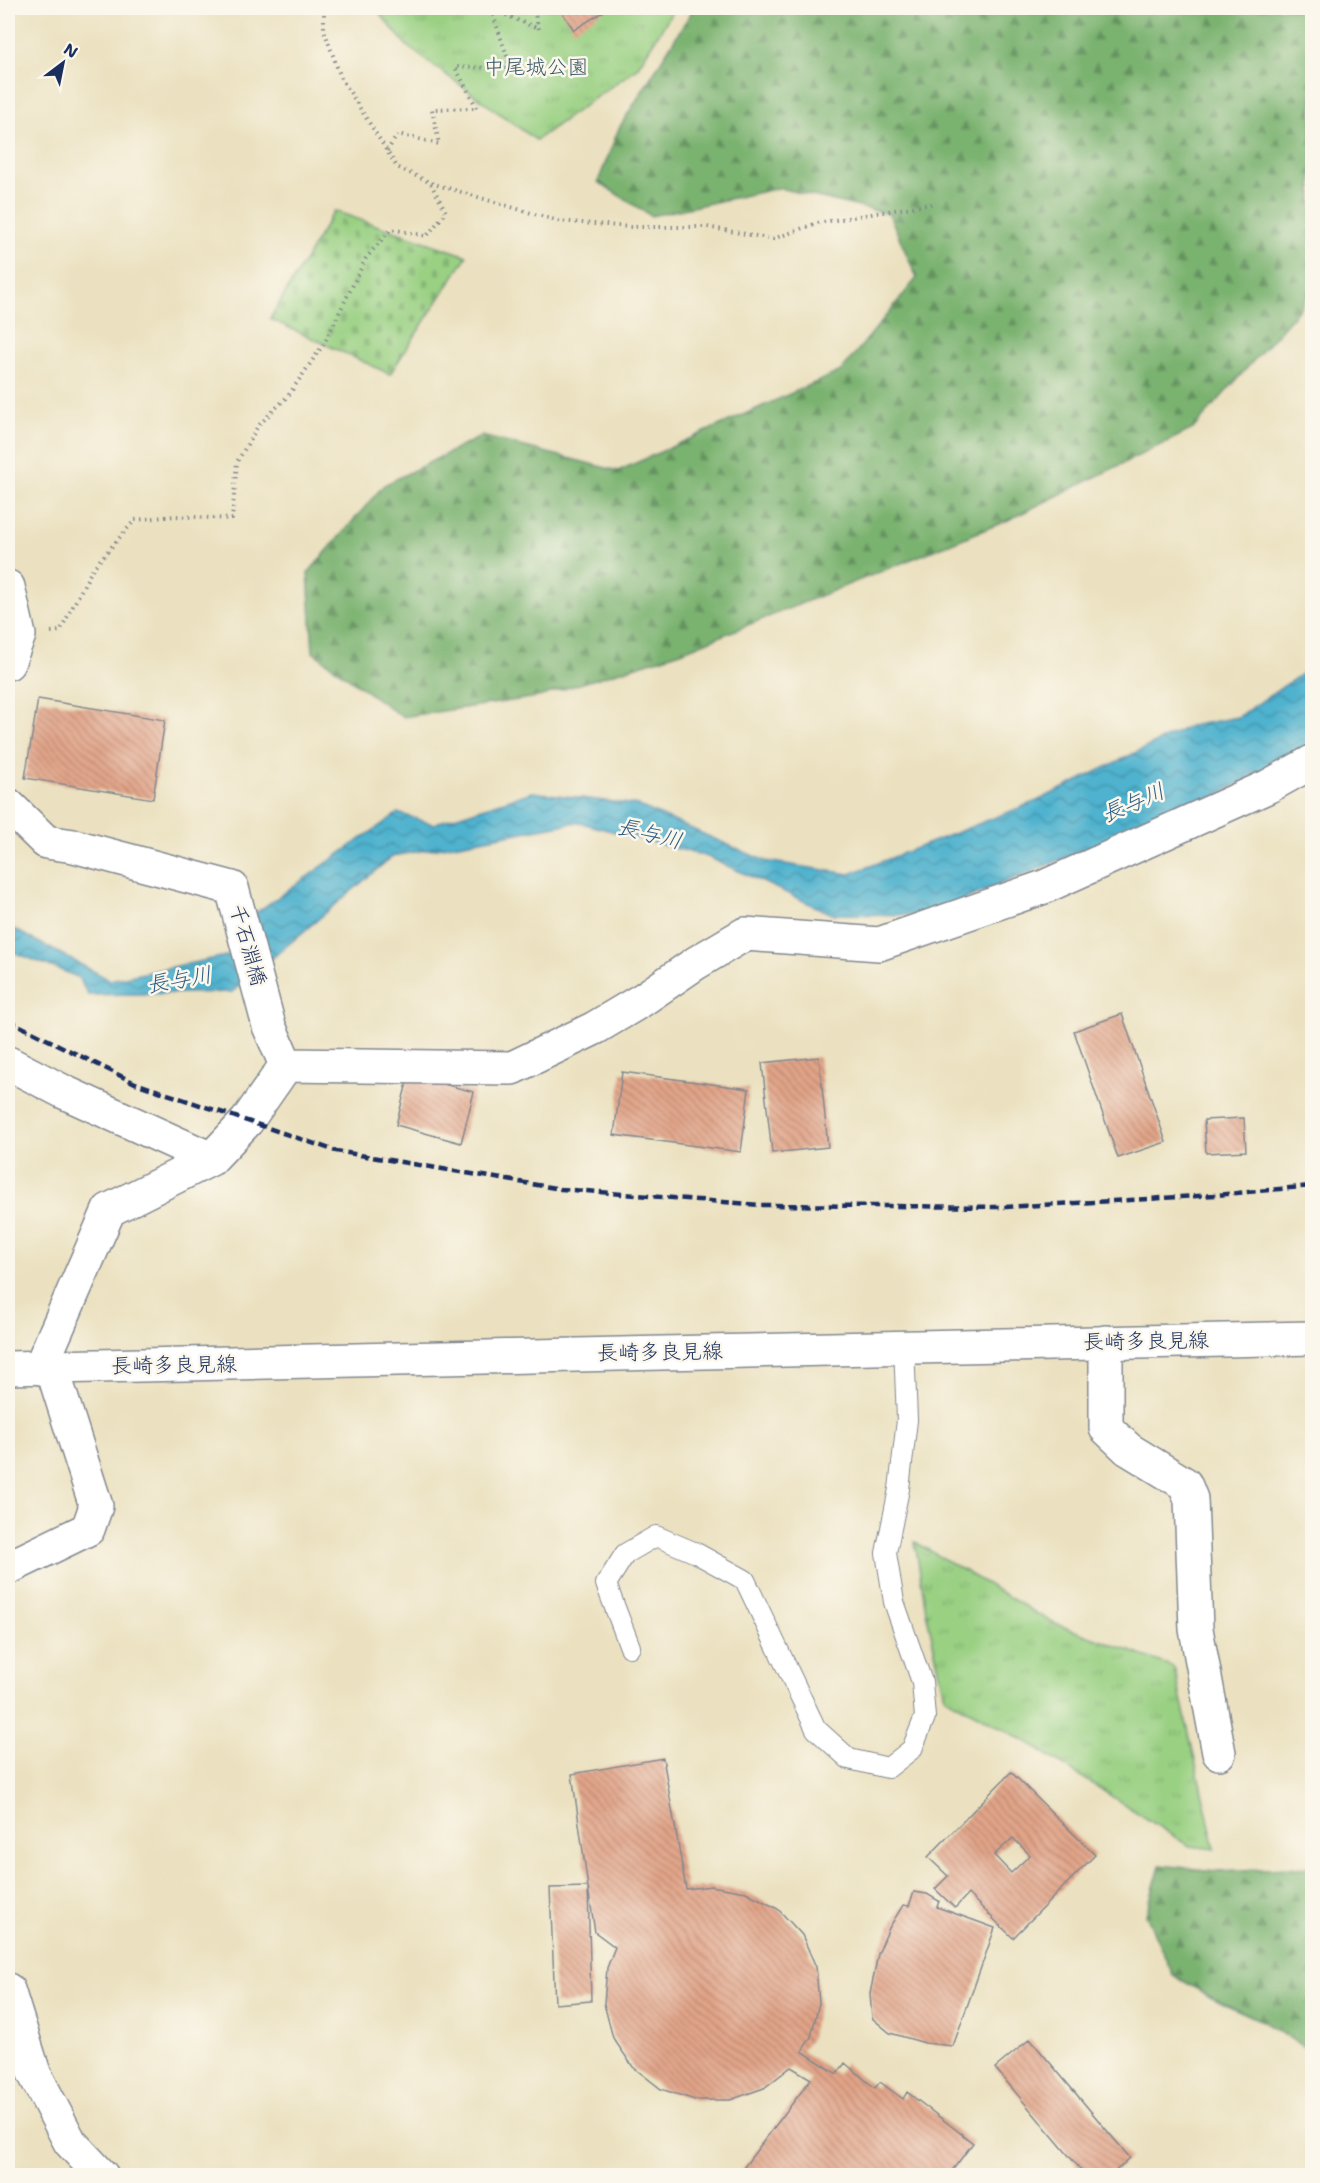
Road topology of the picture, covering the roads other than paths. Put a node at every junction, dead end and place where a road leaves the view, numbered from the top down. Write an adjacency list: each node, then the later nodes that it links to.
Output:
1 (8, 587): 2 (street)
2 (13, 649)
3 (1312, 762): 6 (street)
4 (8, 805): 6 (street, 千石淵橋)
5 (8, 1063): 7 (street)
6 (286, 1065): 7 (street)
7 (211, 1159): 12 (street)
8 (1312, 1338): 9 (street, 長崎多良見線)
9 (1106, 1342): 10 (street, 長崎多良見線); 15 (street)
10 (904, 1346): 12 (street, 長崎多良見線); 14 (lane)
11 (8, 1368): 12 (street, 長崎多良見線)
12 (46, 1368): 13 (street)
13 (8, 1568)
14 (630, 1647)
15 (1219, 1753)
16 (8, 1990): 17 (street)
17 (102, 2175)

